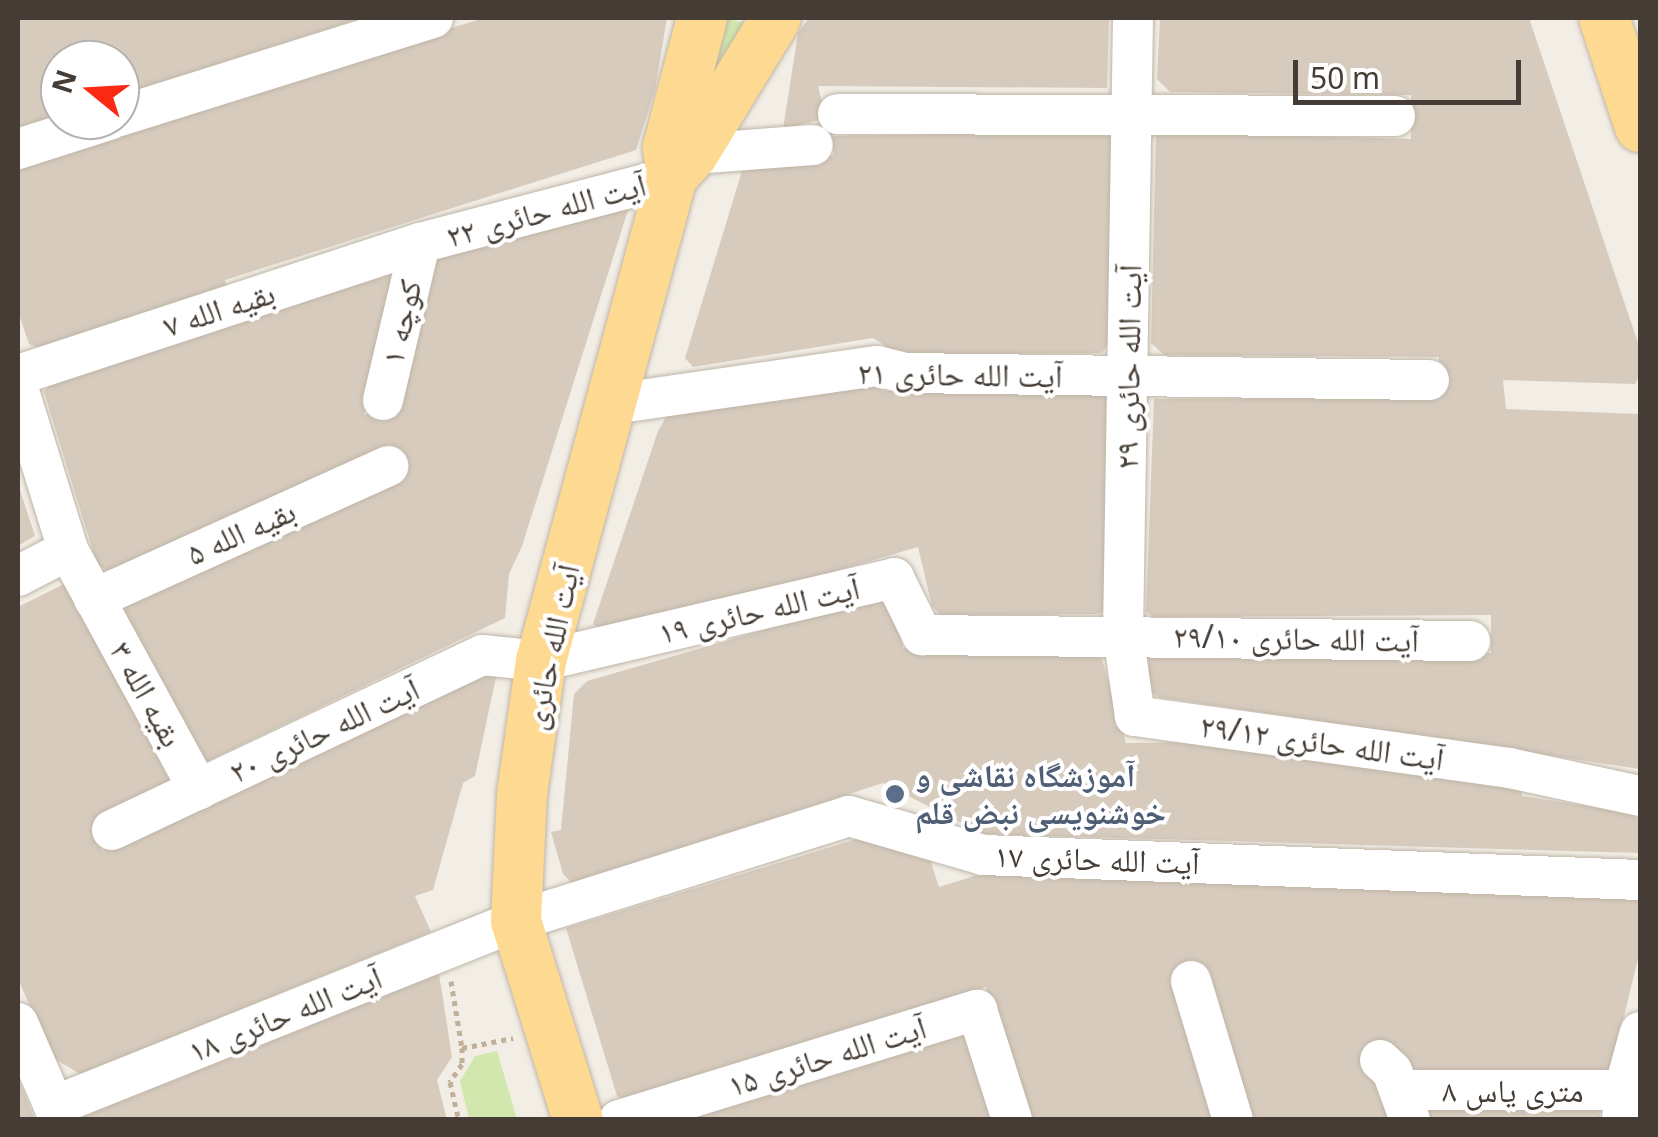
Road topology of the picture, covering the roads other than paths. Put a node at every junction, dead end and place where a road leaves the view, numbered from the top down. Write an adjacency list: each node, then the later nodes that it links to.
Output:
1 (433, 18): 6 (street)
2 (702, 18): 14 (main road, آیت الله حائری)
3 (776, 18): 14 (main road, آیت الله حائری)
4 (1133, 18): 8 (street, آیت الله حائری ۲۹)
5 (1604, 18): 10 (main road)
6 (140, 110)
7 (838, 114): 8 (street)
8 (1130, 114): 9 (street); 17 (street, آیت الله حائری ۲۹)
9 (1395, 116)
10 (1640, 127)
11 (48, 140): 13 (street)
12 (813, 145): 14 (street, آیت الله حائری ۲۲)
13 (18, 150)
14 (682, 166): 15 (street, آیت الله حائری ۲۲); 21 (main road, آیت الله حائری)
15 (420, 243): 16 (street, بقیه الله ۷); 20 (street, کوچه ۱)
16 (18, 375)
17 (1129, 378): 18 (street, آیت الله حائری ۲۱); 21 (street, آیت الله حائری ۲۱); 26 (street, آیت الله حائری ۲۹)
18 (1430, 380)
19 (18, 388): 23 (street, بقیه الله ۳)
20 (383, 400)
21 (613, 404): 28 (main road, آیت الله حائری)
22 (388, 466): 25 (street, بقیه الله ۵)
23 (68, 550): 24 (street); 25 (street, بقیه الله ۳)
24 (18, 576)
25 (94, 599): 30 (street, بقیه الله ۳)
26 (1122, 635): 27 (street, آیت الله حائری ۲۹/۱۰); 28 (street, آیت الله حائری ۱۹); 29 (street, آیت الله حائری ۲۹)
27 (1470, 641)
28 (541, 661): 30 (street, آیت الله حائری ۲۰); 34 (main road, آیت الله حائری)
29 (1135, 716): 31 (street, آیت الله حائری ۲۹/۱۲)
30 (199, 790): 32 (street, آیت الله حائری ۲۰)
31 (1640, 796)
32 (112, 830)
33 (1640, 880): 34 (street, آیت الله حائری ۱۷)
34 (516, 921): 40 (street, آیت الله حائری ۱۸); 41 (main road, آیت الله حائری)
35 (1191, 981): 44 (street)
36 (18, 1024): 40 (street)
37 (1640, 1032): 39 (street)
38 (1397, 1090): 39 (street, ۸ متری یاس)
39 (1623, 1105)
40 (57, 1113)
41 (578, 1120)
42 (620, 1120): 43 (street, آیت الله حائری ۱۵)
43 (1012, 1120)
44 (1233, 1120)

